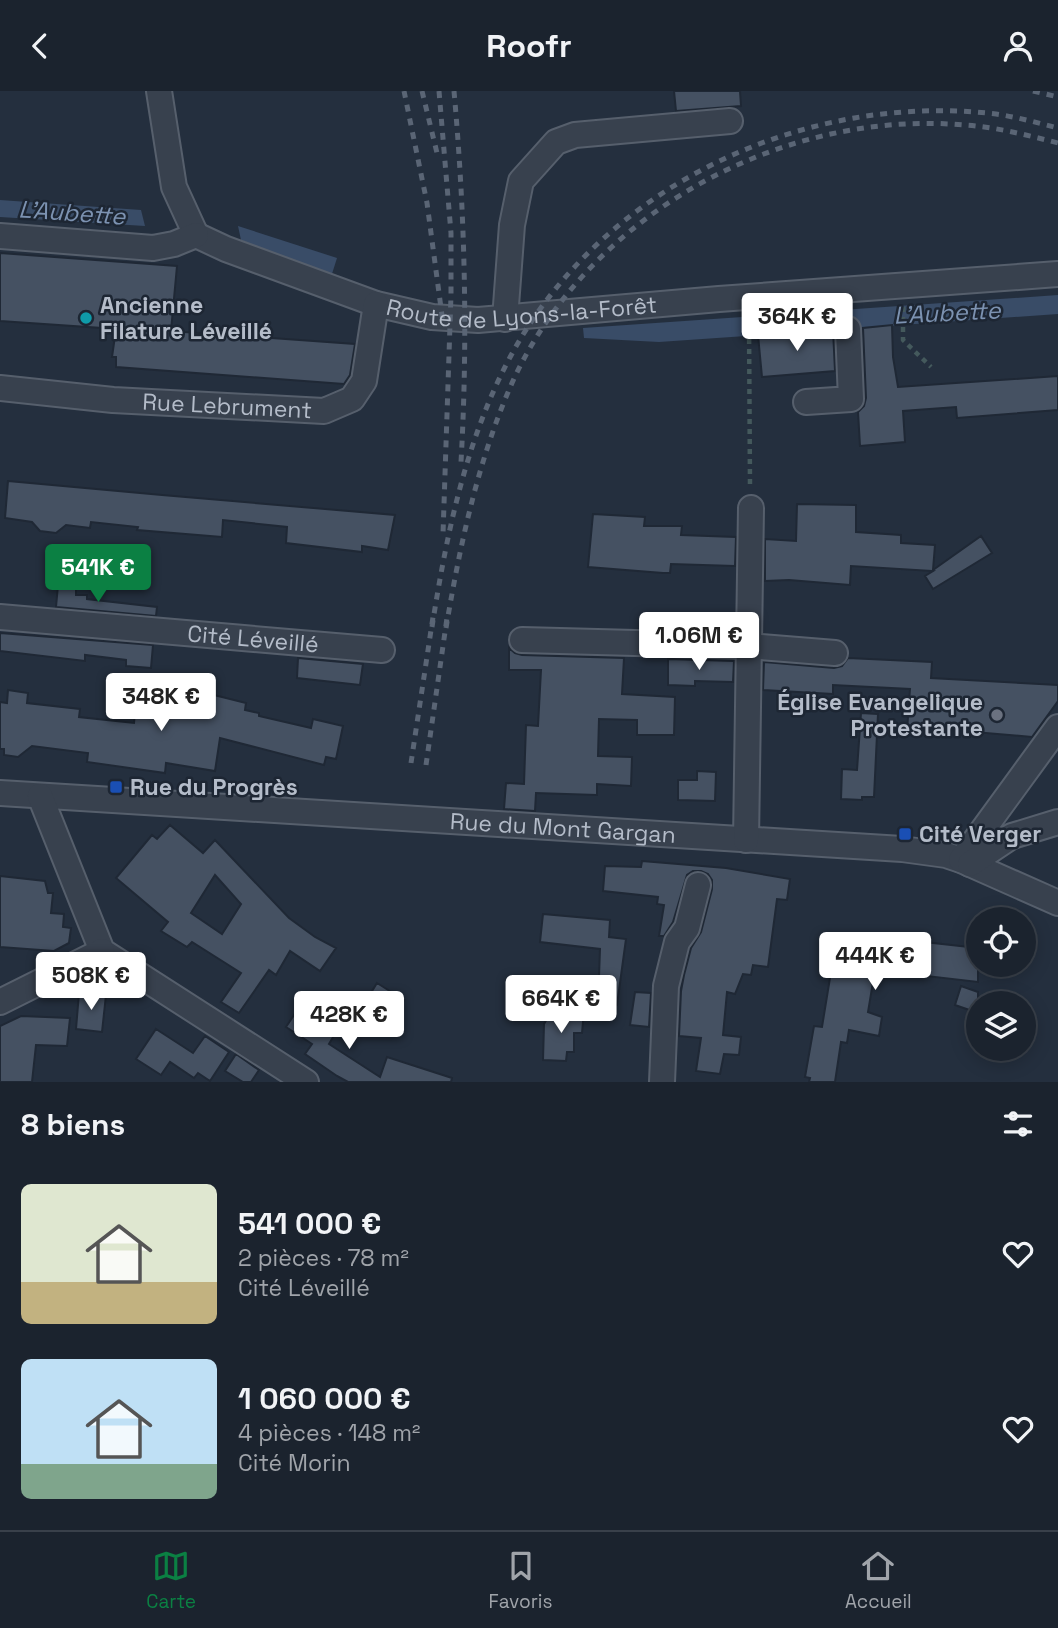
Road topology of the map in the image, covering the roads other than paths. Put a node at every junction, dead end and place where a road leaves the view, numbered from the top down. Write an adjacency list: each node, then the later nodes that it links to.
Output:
1 (159, 91): 3 (street)
2 (730, 121): 7 (street)
3 (196, 235): 4 (street); 6 (street, Route de Lyons-la-Forêt)
4 (0, 236)
5 (1058, 274): 7 (street, Route de Lyons-la-Forêt)
6 (376, 304): 7 (street, Route de Lyons-la-Forêt); 9 (street, Rue Lebrument)
7 (505, 319)
8 (848, 329): 10 (street)
9 (0, 388)
10 (806, 402)
11 (751, 507): 14 (street)
12 (0, 617): 15 (street, Cité Léveillé)
13 (522, 640): 14 (street)
14 (748, 646): 16 (street); 21 (street)
15 (382, 650)
16 (835, 653)
17 (1058, 727): 22 (street)
18 (0, 793): 19 (street, Rue du Mont Gargan)
19 (40, 796): 21 (street, Rue du Mont Gargan); 25 (street)
20 (1058, 822): 22 (street)
21 (746, 840): 22 (street, Rue du Mont Gargan)
22 (966, 862): 24 (street, Rue du Mont Gargan)
23 (698, 885): 28 (street)
24 (1058, 903)
25 (103, 951): 26 (street); 27 (street)
26 (0, 1002)
27 (306, 1082)
28 (662, 1082)

